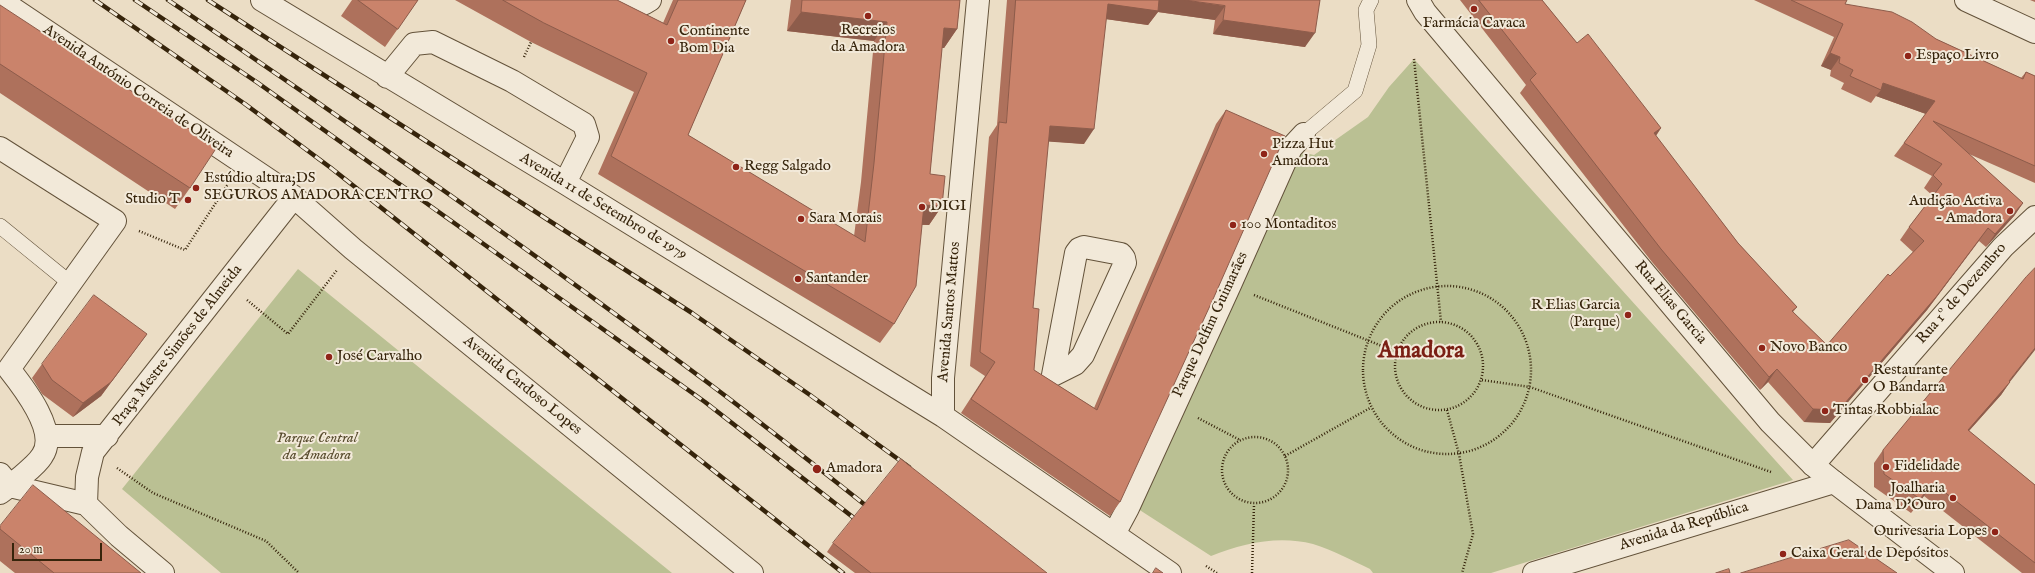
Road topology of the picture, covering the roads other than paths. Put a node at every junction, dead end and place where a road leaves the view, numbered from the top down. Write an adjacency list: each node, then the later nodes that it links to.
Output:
1 (0, 0): 14 (street, Avenida António Correia de Oliveira)
2 (262, 0): 10 (street, Avenida 11 de Setembro de 1979)
3 (595, 0): 4 (street)
4 (650, 0)
5 (978, 0): 20 (street, Avenida Santos Mattos)
6 (1371, 0): 11 (lane, Parque Delfim Guimarães)
7 (1418, 0): 23 (street, Rua Elias Garcia)
8 (1966, 0): 9 (street)
9 (2035, 32)
10 (387, 76): 13 (street, Avenida 11 de Setembro de 1979); 13 (street)
11 (1304, 134): 27 (street, Parque Delfim Guimarães)
12 (0, 148): 17 (street)
13 (565, 183): 20 (street, Avenida 11 de Setembro de 1979)
14 (294, 197): 22 (street, Praça Mestre Simões de Almeida); 29 (street, Avenida Cardoso Lopes)
15 (2035, 217): 23 (street, Rua 1º de Dezembro)
16 (0, 226): 17 (lane)
17 (70, 283): 18 (street)
18 (4, 362): 21 (street)
19 (1052, 375): 19 (street)
20 (943, 416): 27 (street)
21 (48, 436): 22 (street); 25 (street)
22 (107, 436): 26 (street, Praça Mestre Simões de Almeida)
23 (1814, 465): 24 (street, Rua Elias Garcia)
24 (1834, 482): 31 (street, Avenida da República); 32 (street, Rua Elias Garcia)
25 (3, 484): 26 (street)
26 (86, 504): 28 (street)
27 (1114, 534): 30 (street)
28 (163, 573)
29 (752, 573)
30 (1170, 573)
31 (1534, 573)
32 (1953, 573)

